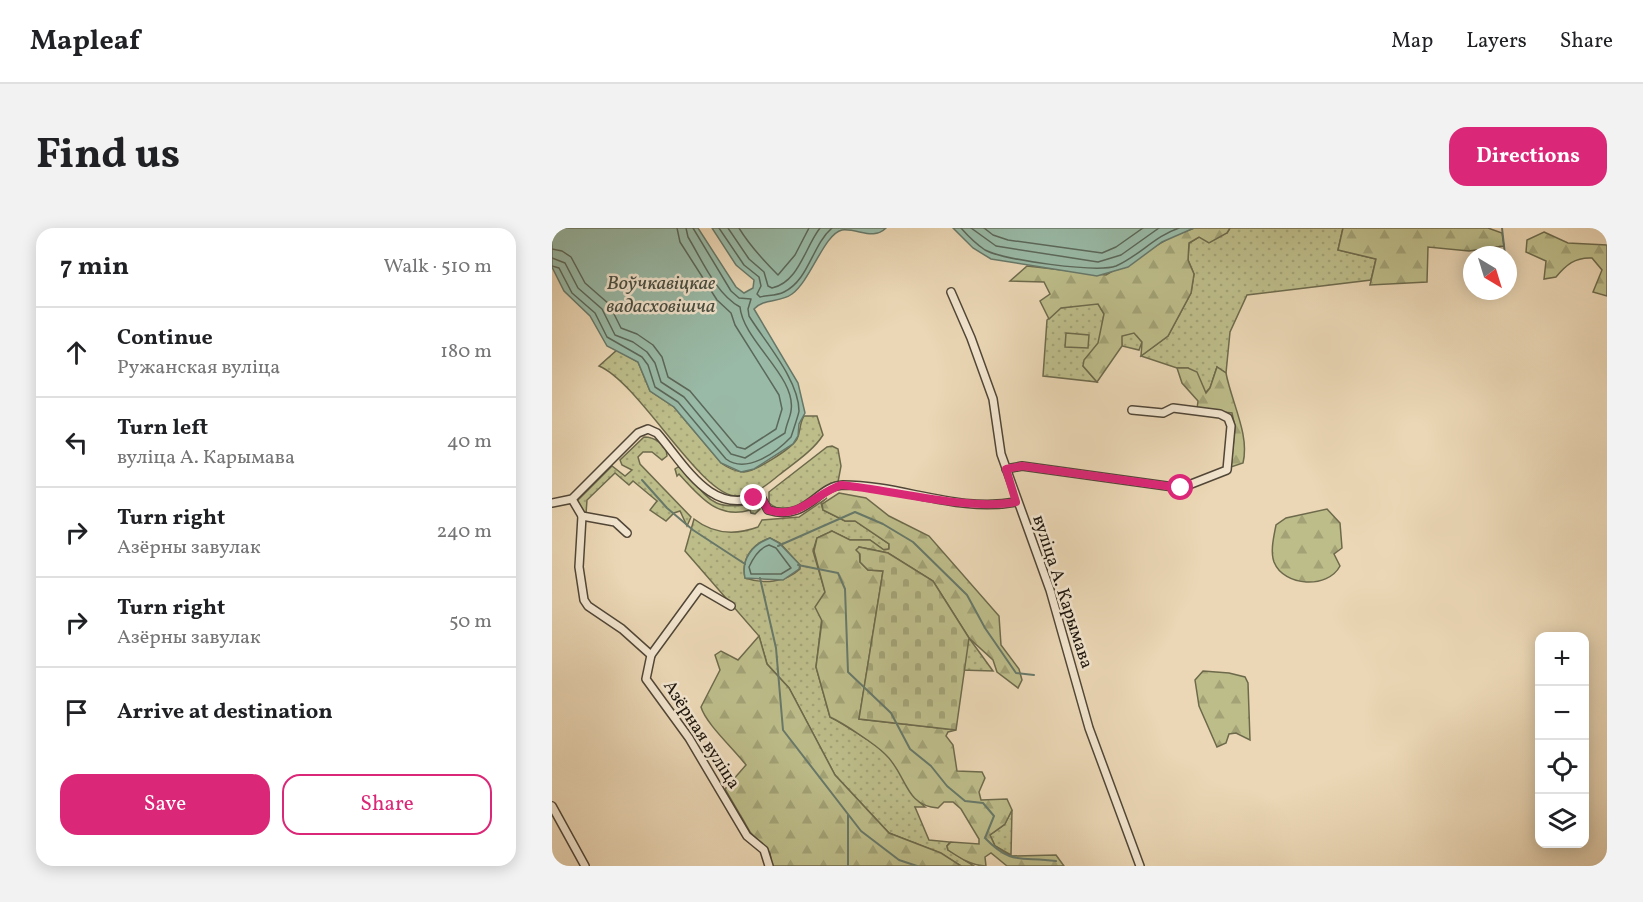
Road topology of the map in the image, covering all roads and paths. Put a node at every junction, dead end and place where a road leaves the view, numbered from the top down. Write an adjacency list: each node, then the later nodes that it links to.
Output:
1 (951, 292): 3 (street, вуліца А. Карымава)
2 (1132, 410): 3 (street)
3 (1006, 469): 5 (street, вуліца А. Карымава)
4 (572, 499): 5 (street); 6 (street); 7 (street)
5 (1016, 502): 14 (street, вуліца А. Карымава)
6 (552, 503)
7 (582, 516): 8 (street); 10 (street)
8 (627, 533)
9 (731, 606): 10 (street)
10 (651, 656): 13 (street, Азёрная вуліца)
11 (552, 806): 12 (street)
12 (585, 866)
13 (769, 866)
14 (1140, 866)

